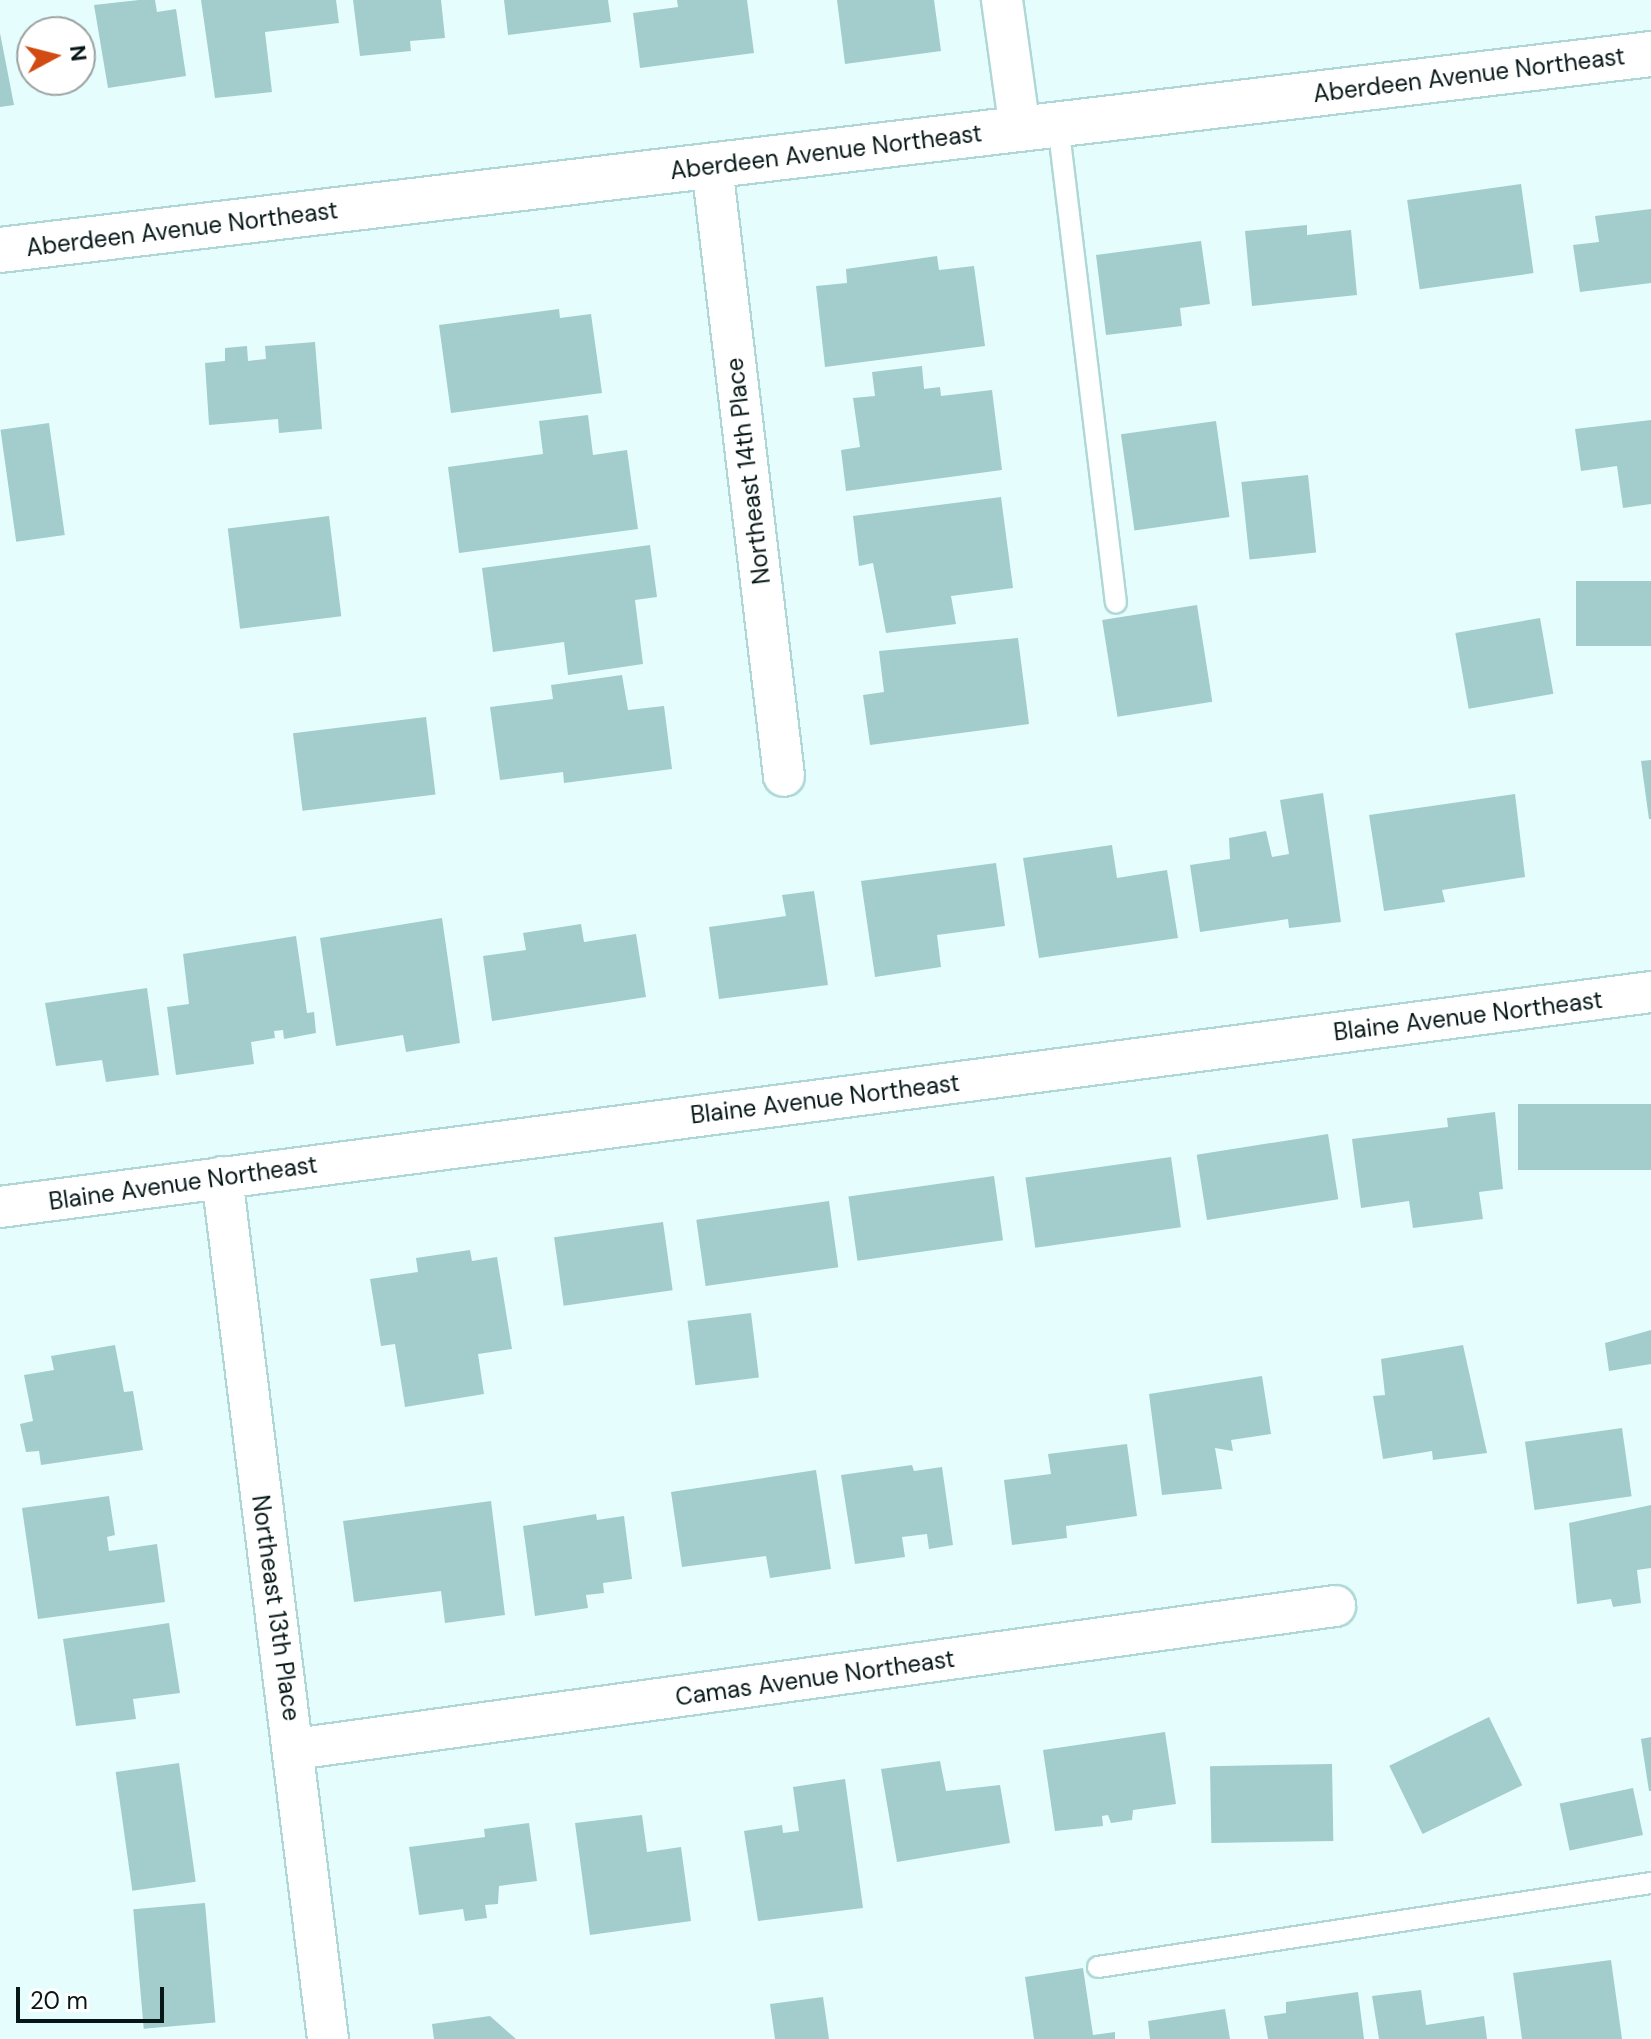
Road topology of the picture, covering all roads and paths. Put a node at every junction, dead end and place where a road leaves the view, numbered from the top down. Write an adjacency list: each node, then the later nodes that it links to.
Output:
1 (1002, 0): 3 (street)
2 (1651, 54): 3 (street, Aberdeen Avenue Northeast)
3 (1039, 127): 4 (street, Aberdeen Avenue Northeast); 6 (lane)
4 (712, 166): 5 (street, Aberdeen Avenue Northeast); 7 (street, Northeast 14th Place)
5 (0, 250)
6 (1116, 603)
7 (784, 776)
8 (1651, 992): 9 (street, Blaine Avenue Northeast)
9 (222, 1177): 10 (street, Blaine Avenue Northeast); 12 (street, Northeast 13th Place)
10 (0, 1207)
11 (1335, 1606): 12 (street, Camas Avenue Northeast)
12 (295, 1749): 15 (street, Northeast 13th Place)
13 (1651, 1883): 14 (lane)
14 (1098, 1967)
15 (328, 2039)

